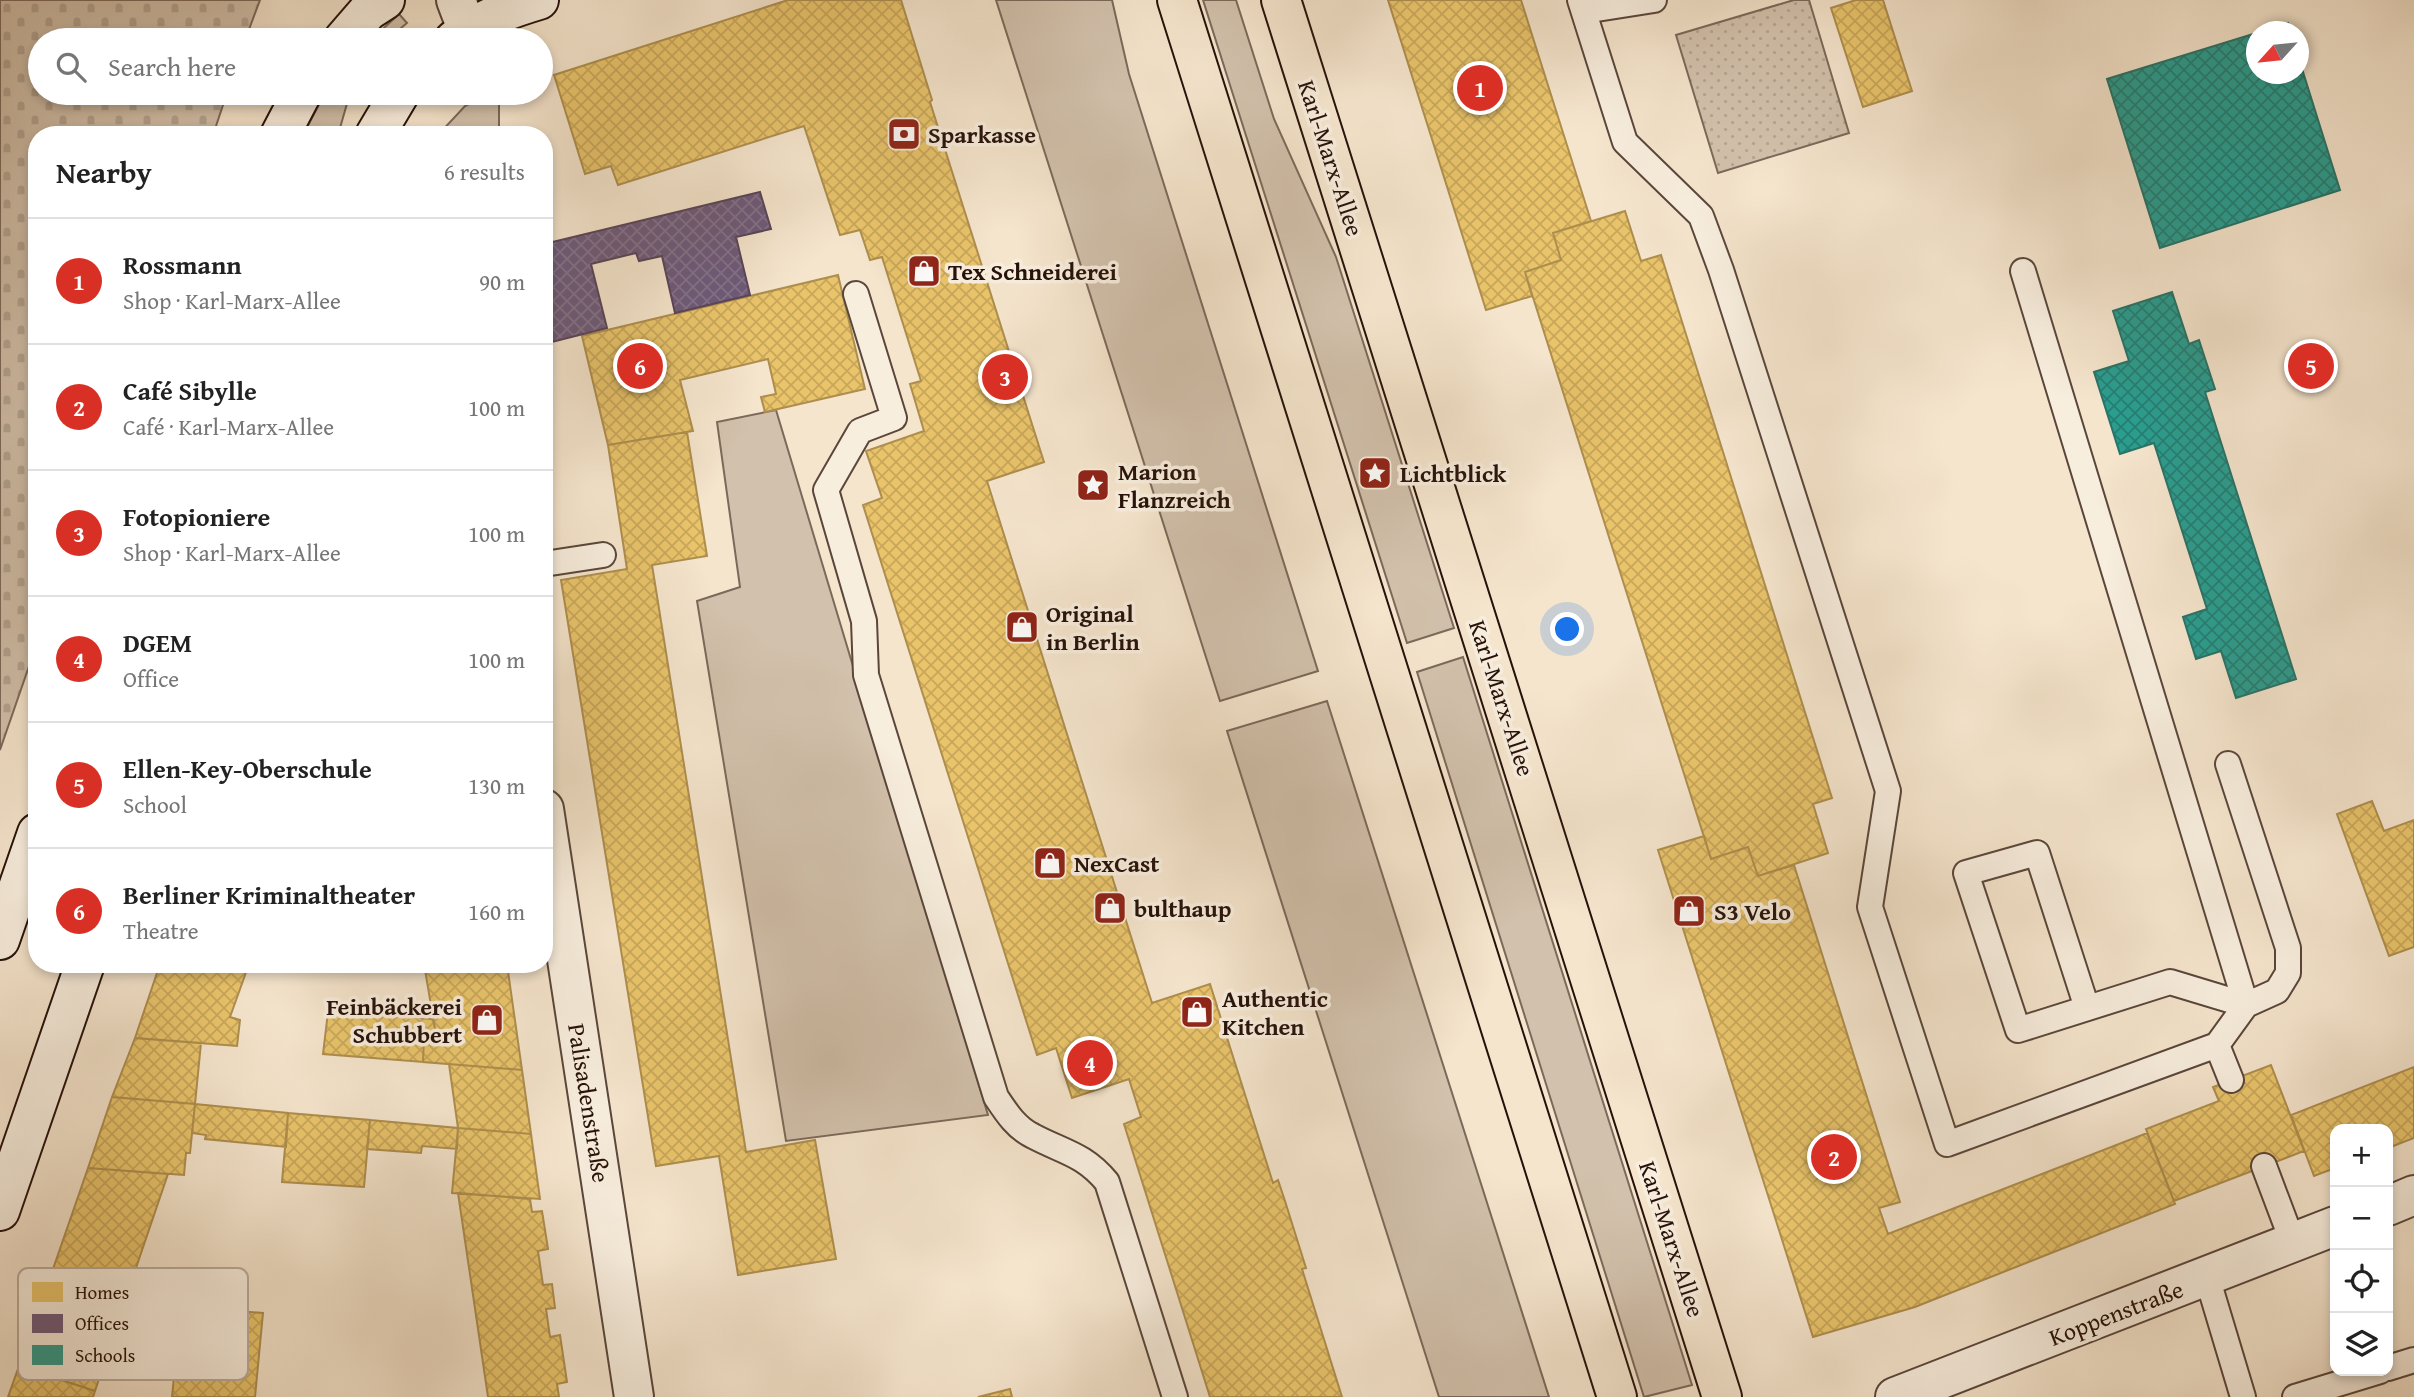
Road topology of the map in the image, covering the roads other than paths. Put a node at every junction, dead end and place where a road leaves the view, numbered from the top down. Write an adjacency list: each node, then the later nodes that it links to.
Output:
1 (385, 0): 8 (street)
2 (539, 0): 7 (street)
3 (1177, 0): 39 (main road)
4 (1281, 0): 40 (main road, Karl-Marx-Allee)
5 (1654, 0): 6 (lane)
6 (1582, 6): 24 (lane)
7 (459, 23)
8 (353, 28)
9 (296, 105): 11 (street)
10 (393, 105): 12 (street)
11 (285, 126)
12 (380, 126)
13 (2024, 271): 22 (lane)
14 (856, 294): 38 (lane)
15 (603, 555): 16 (lane)
16 (553, 563)
17 (2228, 764): 22 (lane)
18 (28, 859): 20 (street)
19 (553, 868): 37 (street, Palisadenstraße)
20 (0, 940)
21 (82, 973): 29 (street)
22 (2246, 1005): 23 (lane); 24 (lane)
23 (2087, 1008): 23 (lane)
24 (2217, 1045): 25 (lane)
25 (2231, 1080)
26 (2263, 1166): 31 (lane)
27 (2414, 1195): 28 (street)
28 (2393, 1204)
29 (0, 1211)
30 (2330, 1228): 31 (street, Koppenstraße)
31 (2293, 1243): 32 (street, Koppenstraße)
32 (2207, 1277): 36 (street, Koppenstraße); 42 (lane)
33 (2414, 1360): 34 (lane)
34 (2393, 1366)
35 (2364, 1376): 43 (lane)
36 (1973, 1384): 41 (street, Koppenstraße)
37 (634, 1397)
38 (1175, 1397)
39 (1617, 1397)
40 (1722, 1397)
41 (1895, 1397)
42 (2244, 1397)
43 (2295, 1397)

